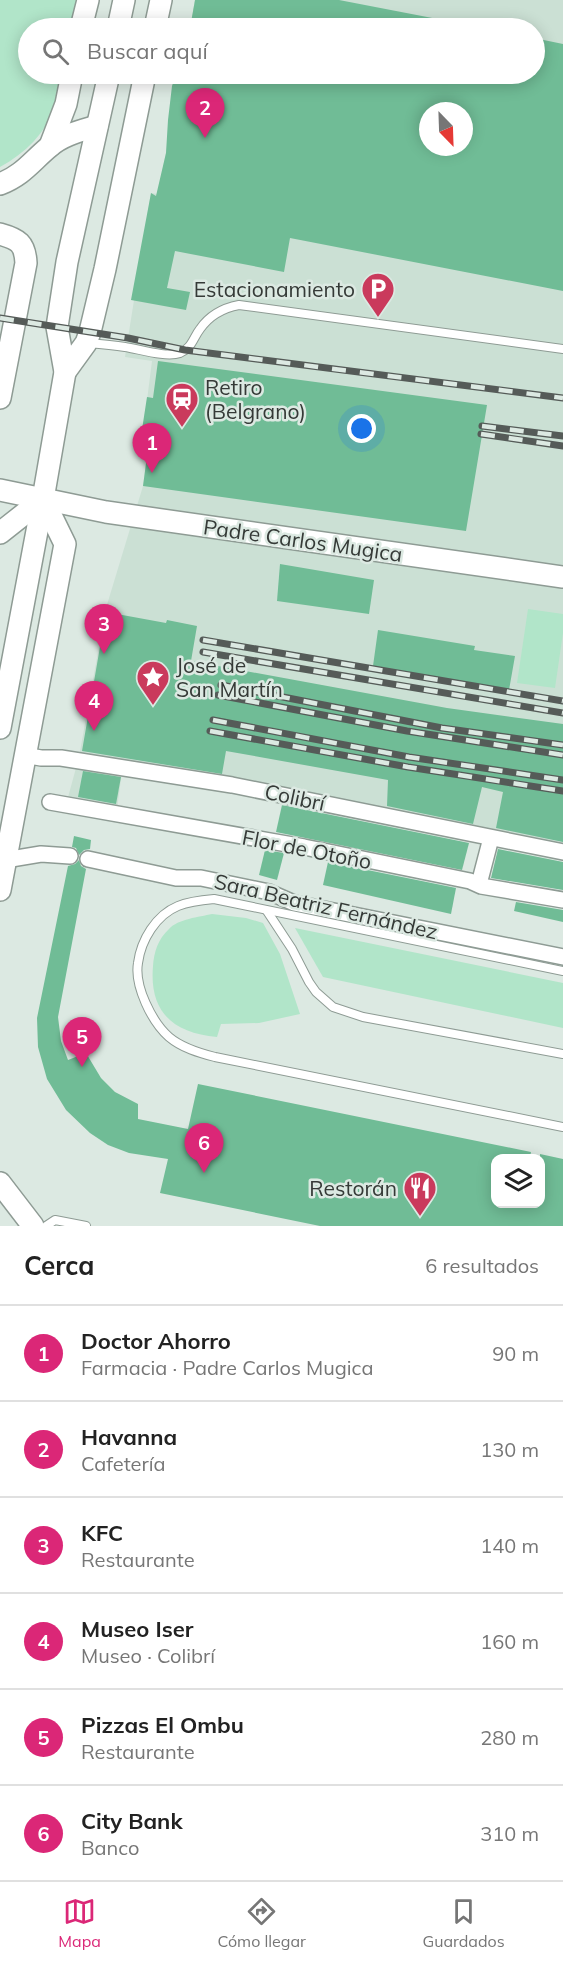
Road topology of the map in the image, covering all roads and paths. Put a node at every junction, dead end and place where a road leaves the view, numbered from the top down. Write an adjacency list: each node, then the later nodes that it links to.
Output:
1 (88, 0): 4 (main road)
2 (124, 0): 5 (main road)
3 (161, 0): 6 (main road)
4 (84, 18)
5 (120, 18)
6 (156, 18)
7 (70, 84): 11 (main road)
8 (70, 84): 12 (main road)
9 (107, 84): 11 (main road)
10 (143, 84): 15 (main road)
11 (97, 126): 12 (main road); 17 (main road)
12 (50, 146): 13 (main road)
13 (0, 184)
14 (0, 234): 18 (main road)
15 (86, 343): 16 (lane); 17 (main road)
16 (563, 350)
17 (65, 372): 20 (main road)
18 (0, 398)
19 (0, 490): 20 (main road, Padre Carlos Mugica)
20 (43, 499): 21 (main road); 22 (main road, Padre Carlos Mugica); 23 (main road); 24 (main road)
21 (0, 533)
22 (563, 577)
23 (0, 728)
24 (24, 756): 26 (street, Colibrí); 30 (main road)
25 (50, 802): 31 (street, Flor de Otoño)
26 (491, 837): 27 (street, Colibrí); 31 (street)
27 (563, 852)
28 (70, 856): 30 (street)
29 (88, 859): 35 (street, Sara Beatriz Fernández)
30 (5, 860): 32 (main road)
31 (479, 884): 33 (street, Flor de Otoño)
32 (0, 890)
33 (563, 900)
34 (267, 911): 36 (lane); 37 (lane); 38 (lane)
35 (563, 957)
36 (563, 971)
37 (563, 1054)
38 (563, 1127)
39 (0, 1183): 40 (main road)
40 (33, 1226)
41 (46, 1226): 42 (lane)
42 (86, 1226)

